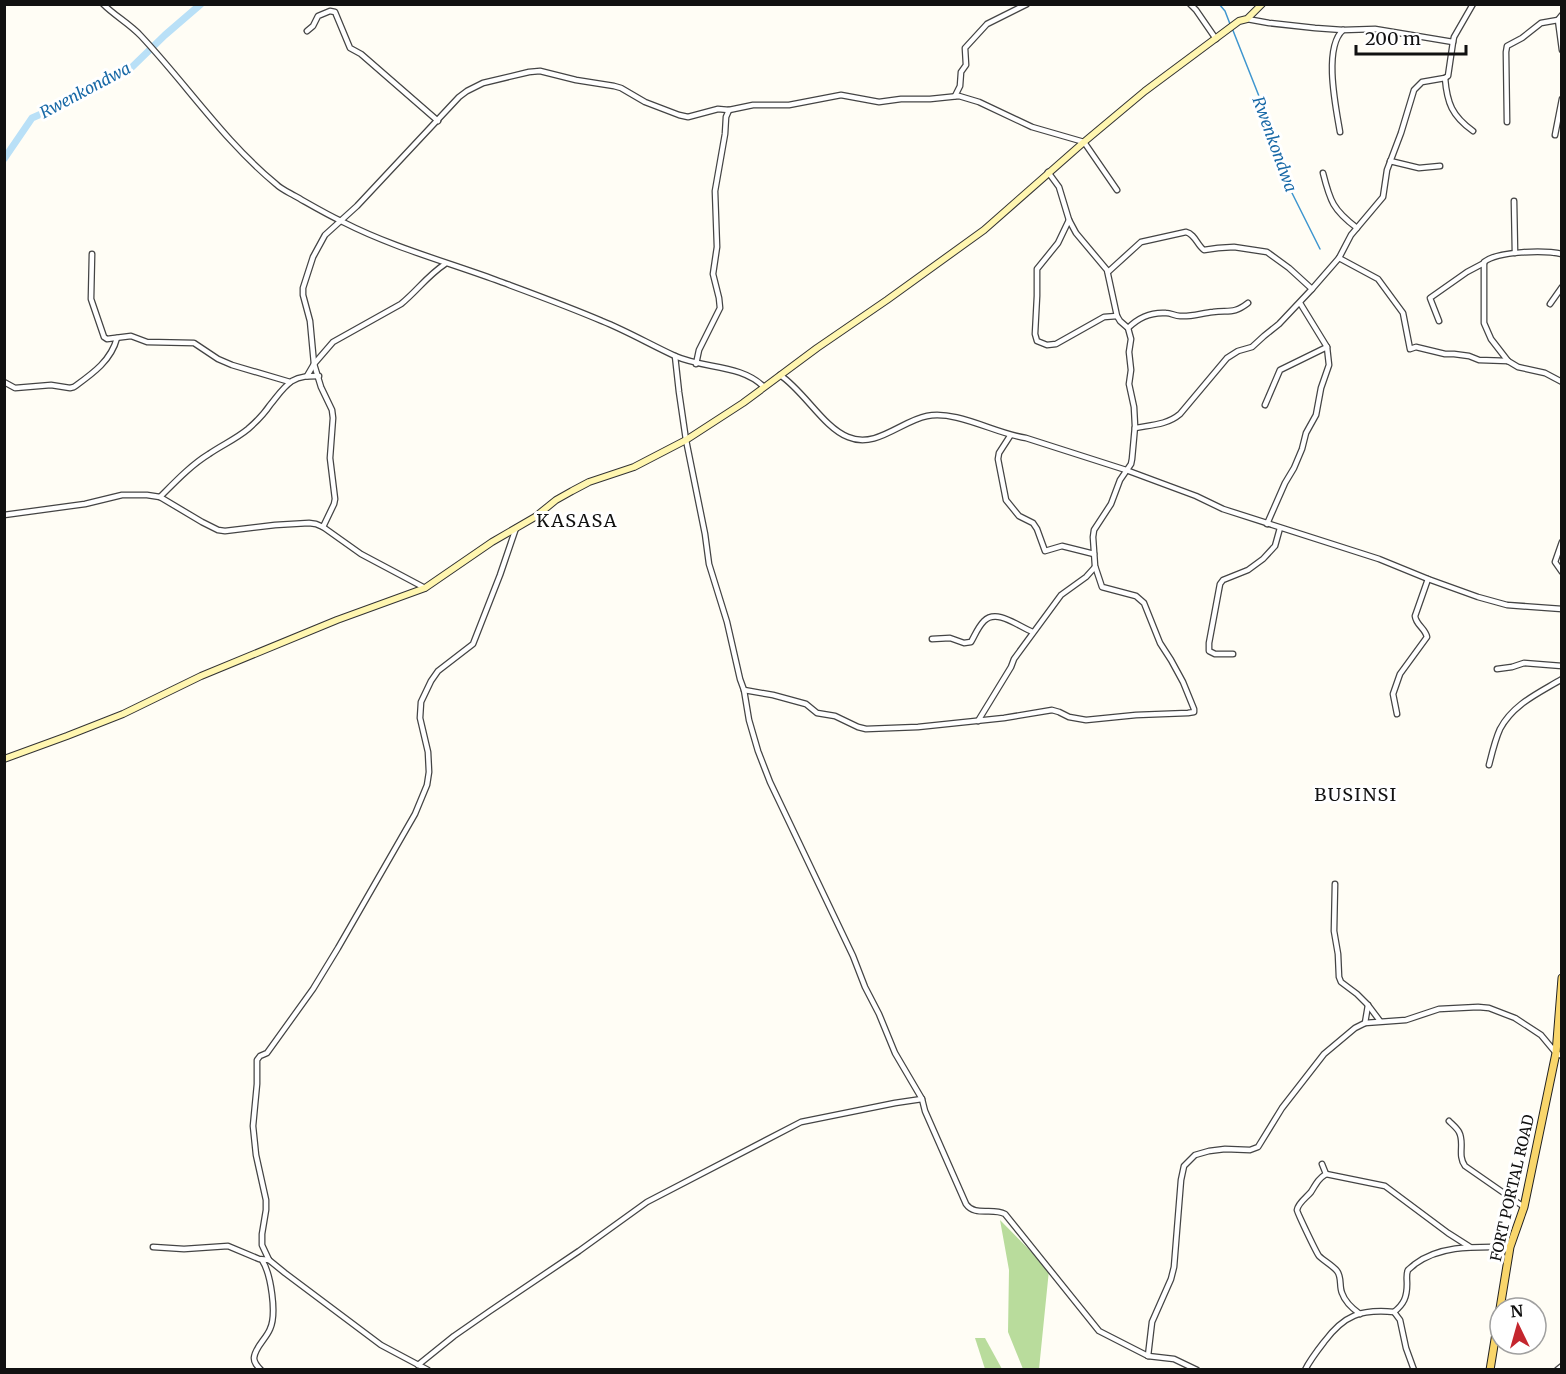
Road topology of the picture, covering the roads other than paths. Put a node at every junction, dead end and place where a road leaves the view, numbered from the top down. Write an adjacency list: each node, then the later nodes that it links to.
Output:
1 (102, 4): 32 (street)
2 (1027, 4): 14 (street)
3 (1190, 4): 10 (street)
4 (1262, 4): 7 (street)
5 (1473, 4): 11 (street)
6 (1560, 17): 12 (street); 20 (street)
7 (1247, 19): 8 (street); 10 (street)
8 (1343, 30): 11 (street); 22 (street)
9 (307, 31): 19 (street)
10 (1216, 39): 24 (street)
11 (1453, 42): 13 (street)
12 (1562, 50)
13 (1445, 78): 21 (street); 25 (street)
14 (960, 86): 15 (street); 16 (street)
15 (955, 96): 16 (street); 18 (street)
16 (966, 97): 24 (street)
17 (1562, 99): 23 (street)
18 (729, 110): 19 (street); 54 (street)
19 (438, 121): 32 (street)
20 (1507, 122)
21 (1473, 130)
22 (1340, 132)
23 (1555, 135)
24 (1084, 141): 27 (street); 29 (street)
25 (1390, 161): 26 (street); 33 (street)
26 (1440, 166)
27 (1048, 172): 31 (street); 55 (street)
28 (1323, 173): 33 (street)
29 (1117, 190)
30 (1514, 201): 34 (street)
31 (1069, 220): 40 (street); 46 (street)
32 (341, 222): 39 (street); 53 (street)
33 (1357, 228): 37 (street)
34 (1515, 253): 36 (street); 38 (street)
35 (92, 254): 49 (street)
36 (1562, 254)
37 (1339, 258): 42 (street); 52 (street)
38 (1484, 263): 47 (street); 52 (street)
39 (445, 264): 51 (street); 53 (street)
40 (1108, 272): 42 (street); 46 (street)
41 (1562, 287): 45 (street)
42 (1312, 289): 44 (street)
43 (1248, 303): 48 (street)
44 (1300, 303): 50 (street); 63 (street)
45 (1550, 304)
46 (1117, 316): 48 (street)
47 (1439, 321)
48 (1128, 328): 63 (street)
49 (117, 338): 58 (street); 59 (street)
50 (1327, 347): 62 (street); 69 (street)
51 (675, 356): 54 (street); 65 (street)
52 (1508, 361): 60 (street)
53 (314, 363): 56 (street); 57 (street)
54 (696, 364): 61 (street)
55 (780, 375): 61 (street); 64 (street)
56 (308, 376): 57 (street); 59 (street)
57 (319, 376): 70 (street)
58 (4, 382)
59 (290, 382): 67 (street)
60 (1562, 382)
61 (764, 387): 65 (street)
62 (1265, 405)
63 (1135, 428): 66 (street)
64 (1010, 436): 66 (street); 74 (street)
65 (686, 440): 71 (street); 86 (street)
66 (1126, 470): 69 (street); 74 (street)
67 (160, 497): 68 (street); 70 (street)
68 (4, 515)
69 (1267, 524): 72 (street)
70 (323, 527): 78 (street)
71 (516, 528): 78 (street); 106 (street)
72 (1280, 528): 77 (street); 82 (street)
73 (1562, 542): 76 (street)
74 (1094, 554): 75 (street)
75 (1095, 566): 80 (street); 88 (street)
76 (1562, 572)
77 (1428, 579): 79 (street); 87 (street)
78 (425, 588): 89 (street)
79 (1562, 609)
80 (1033, 632): 81 (street); 88 (street)
81 (932, 639)
82 (1233, 654)
83 (1562, 666): 84 (street)
84 (1497, 669)
85 (1562, 679): 90 (street)
86 (744, 690): 88 (street); 97 (street)
87 (1398, 714)
88 (978, 720)
89 (4, 759)
90 (1489, 765)
91 (1335, 884): 93 (street)
92 (1562, 978): 96 (main road, FORT PORTAL ROAD)
93 (1368, 1005): 94 (street); 95 (street)
94 (1380, 1021): 95 (street); 96 (street)
95 (1365, 1023): 111 (street)
96 (1559, 1055): 101 (main road, FORT PORTAL ROAD)
97 (922, 1099): 111 (street); 112 (street)
98 (1449, 1121): 101 (street)
99 (1322, 1164): 100 (street)
100 (1326, 1174): 103 (street); 107 (street)
101 (1524, 1208): 104 (main road, FORT PORTAL ROAD)
102 (153, 1247): 105 (street)
103 (1470, 1247): 104 (street); 108 (street)
104 (1510, 1247): 119 (main road, FORT PORTAL ROAD)
105 (262, 1260): 106 (street); 114 (street)
106 (269, 1260): 112 (street)
107 (1353, 1309): 109 (street); 110 (street)
108 (1394, 1312): 109 (street); 118 (street)
109 (1360, 1314): 110 (street)
110 (1352, 1316): 117 (street)
111 (1148, 1356): 116 (street)
112 (418, 1365): 115 (street)
113 (1562, 1366): 120 (street)
114 (261, 1370)
115 (428, 1370)
116 (1197, 1370)
117 (1305, 1370)
118 (1414, 1370)
119 (1490, 1370)
120 (1557, 1370)

